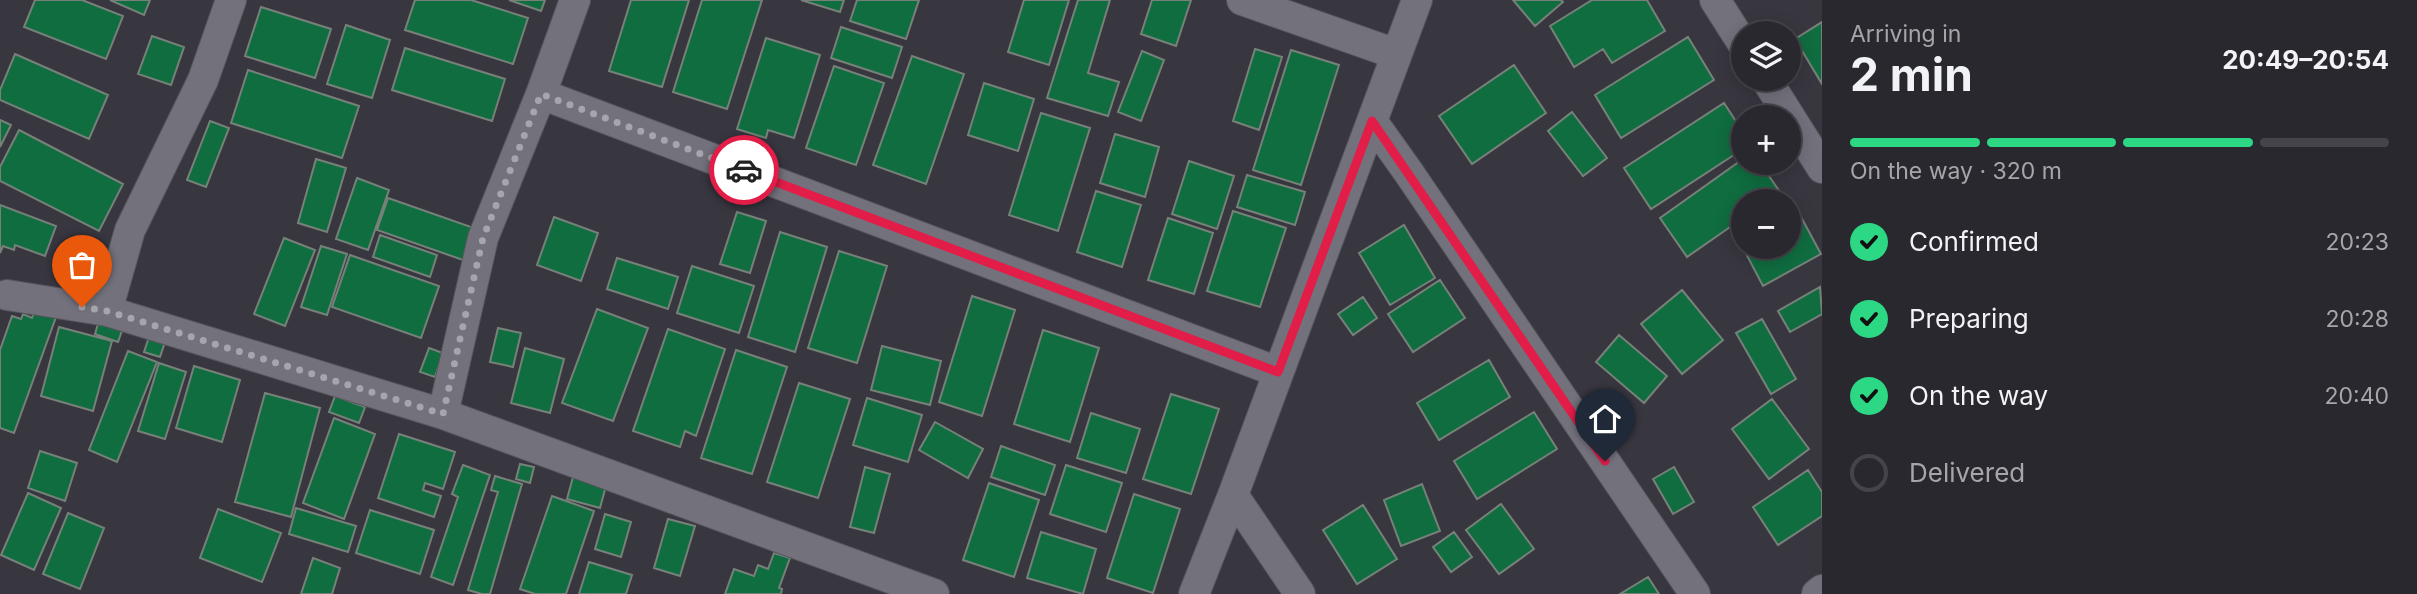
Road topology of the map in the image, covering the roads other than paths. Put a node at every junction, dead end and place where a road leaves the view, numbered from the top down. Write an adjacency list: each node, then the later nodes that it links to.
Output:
1 (230, 0): 13 (street)
2 (575, 0): 9 (street)
3 (1242, 0): 7 (street)
4 (1417, 0): 7 (street)
5 (1715, 0): 6 (street)
6 (1731, 25)
7 (1396, 54): 10 (street)
8 (1774, 91): 11 (street)
9 (541, 94): 14 (street); 15 (street)
10 (1372, 121): 14 (street); 21 (street)
11 (1822, 168)
12 (7, 295): 13 (street)
13 (107, 311): 15 (street)
14 (1278, 372): 16 (street)
15 (443, 414): 18 (street)
16 (1233, 495): 19 (street); 20 (street)
17 (1822, 590): 22 (street)
18 (934, 594)
19 (1194, 594)
20 (1300, 594)
21 (1695, 594)
22 (1816, 594)

